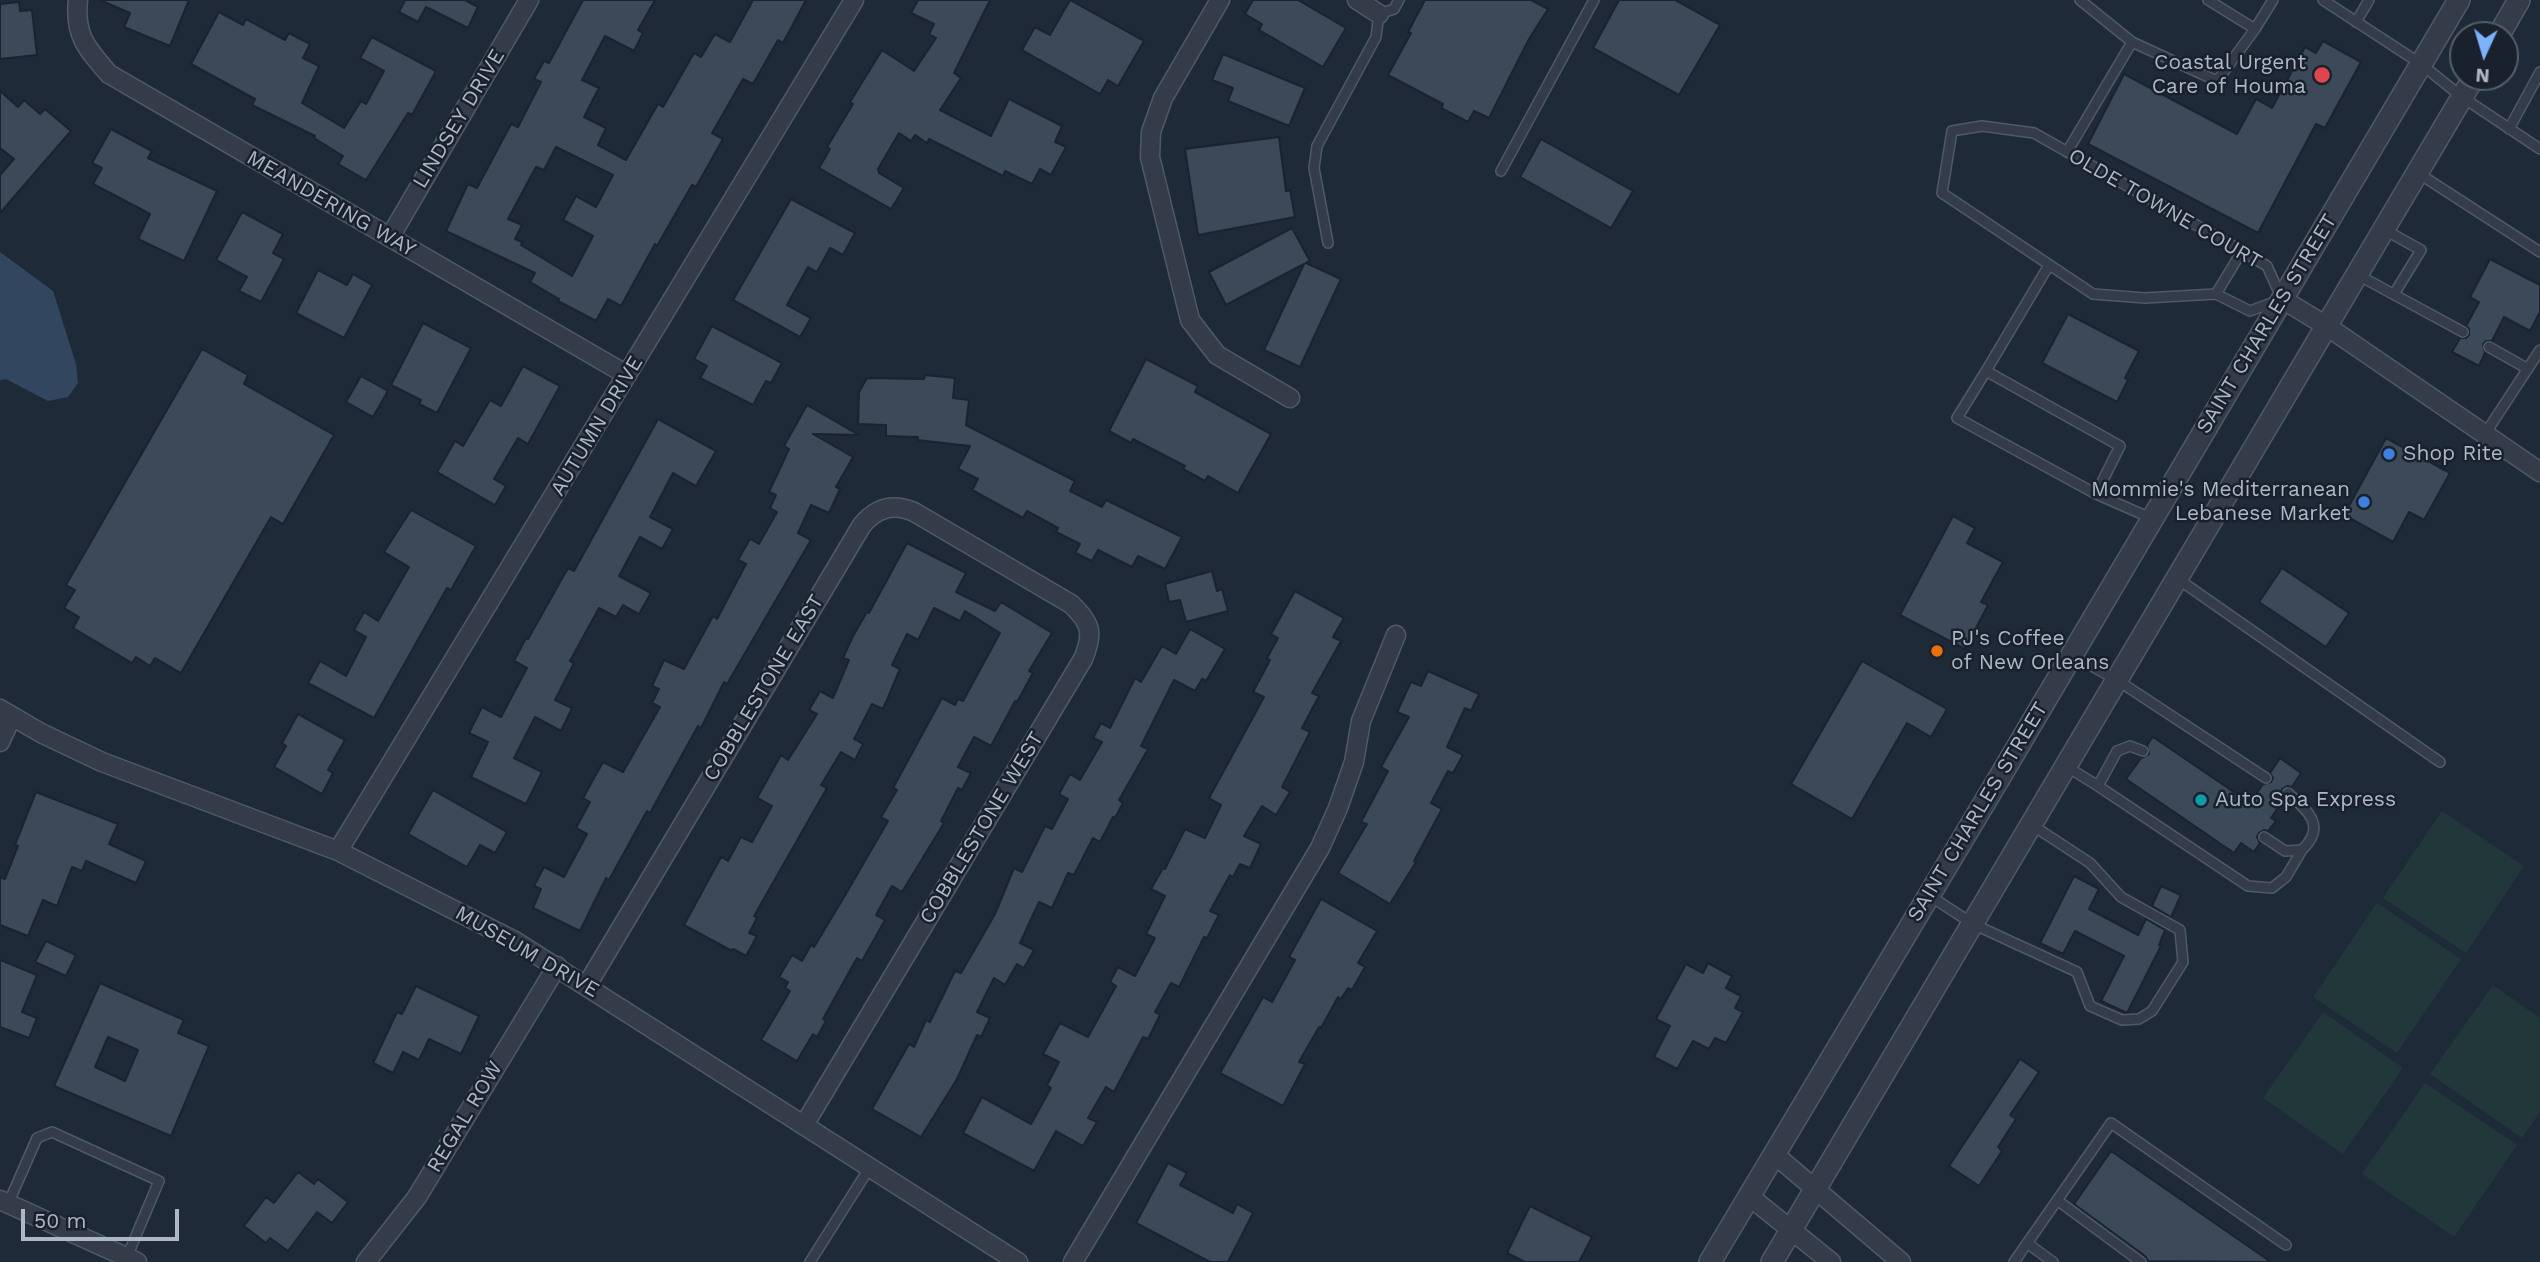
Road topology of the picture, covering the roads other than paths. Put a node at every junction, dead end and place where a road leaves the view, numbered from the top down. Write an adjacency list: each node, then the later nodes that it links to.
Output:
1 (78, 0): 30 (street, MEANDERING WAY)
2 (529, 0): 30 (street, LINDSEY DRIVE)
3 (854, 0): 45 (street, AUTUMN DRIVE)
4 (1220, 0): 46 (street)
5 (1357, 0): 15 (street)
6 (1399, 0): 15 (lane)
7 (1594, 0): 27 (lane)
8 (2080, 0): 19 (lane)
9 (2208, 0): 18 (lane)
10 (2273, 0): 18 (lane)
11 (2323, 0): 17 (lane)
12 (2369, 0): 17 (lane)
13 (2459, 0): 20 (street, SAINT CHARLES STREET)
14 (2519, 0): 16 (street)
15 (1379, 14): 31 (lane)
16 (2507, 21)
17 (2356, 22): 20 (lane)
18 (2255, 29): 19 (lane)
19 (2132, 41): 26 (lane)
20 (2421, 64): 23 (lane); 38 (street, SAINT CHARLES STREET)
21 (2540, 72): 24 (lane)
22 (2466, 91): 23 (street)
23 (2462, 97): 24 (lane); 28 (street)
24 (2509, 129): 25 (lane)
25 (2540, 149)
26 (2067, 152): 32 (lane, OLDE TOWNE COURT); 34 (lane, OLDE TOWNE COURT)
27 (1501, 171)
28 (2418, 172): 29 (street); 33 (lane)
29 (2385, 230): 35 (street); 37 (lane)
30 (390, 237): 45 (street, MEANDERING WAY)
31 (1328, 243)
32 (2242, 251): 36 (lane); 38 (lane, OLDE TOWNE COURT)
33 (2540, 252)
34 (2049, 265): 36 (lane); 44 (lane)
35 (2358, 275): 37 (lane); 39 (street)
36 (2216, 294): 38 (lane)
37 (2394, 294): 40 (lane)
38 (2282, 299): 39 (street); 50 (street, SAINT CHARLES STREET)
39 (2328, 327): 47 (street); 52 (street)
40 (2463, 332)
41 (2488, 347): 43 (lane)
42 (2540, 350): 43 (lane)
43 (2528, 369): 47 (lane)
44 (1986, 371): 49 (lane); 49 (lane)
45 (627, 375): 67 (street, AUTUMN DRIVE)
46 (1290, 398)
47 (2485, 435): 48 (street)
48 (2540, 472)
49 (2096, 494): 50 (lane)
50 (2152, 519): 54 (street, SAINT CHARLES STREET)
51 (997, 561): 71 (street, COBBLESTONE EAST); 72 (street, COBBLESTONE WEST)
52 (2177, 578): 55 (street); 59 (lane)
53 (1396, 635): 86 (street)
54 (2072, 655): 55 (lane); 68 (street, SAINT CHARLES STREET)
55 (2117, 680): 60 (street); 61 (lane)
56 (6, 712): 57 (street); 67 (street, MUSEUM DRIVE)
57 (0, 742)
58 (2143, 751): 62 (lane)
59 (2440, 762)
60 (2066, 766): 62 (lane); 64 (street)
61 (2266, 778)
62 (2098, 786): 66 (lane)
63 (2288, 793): 66 (lane)
64 (2031, 825): 69 (street); 69 (lane)
65 (2264, 837): 66 (lane)
66 (2302, 850)
67 (338, 851): 70 (street, MUSEUM DRIVE)
68 (1929, 895): 69 (lane); 73 (street, SAINT CHARLES STREET)
69 (1973, 924): 75 (street)
70 (557, 967): 71 (street, MUSEUM DRIVE); 83 (street, REGAL ROW)
71 (587, 985): 72 (street, MUSEUM DRIVE)
72 (804, 1125): 74 (street, MUSEUM DRIVE)
73 (1774, 1154): 75 (street); 76 (street, SAINT CHARLES STREET)
74 (870, 1167): 84 (lane); 85 (street, MUSEUM DRIVE)
75 (1815, 1189): 79 (street); 90 (street)
76 (1749, 1196): 79 (street); 87 (street, SAINT CHARLES STREET)
77 (2057, 1200): 80 (lane); 81 (lane); 93 (lane)
78 (4, 1202): 82 (street); 82 (lane)
79 (1792, 1229): 88 (street); 89 (street)
80 (2026, 1243): 91 (lane); 92 (lane)
81 (2286, 1245)
82 (132, 1260)
83 (366, 1262)
84 (810, 1262)
85 (1018, 1262)
86 (1073, 1262)
87 (1710, 1262)
88 (1772, 1262)
89 (1831, 1262)
90 (1901, 1262)
91 (2014, 1262)
92 (2053, 1262)
93 (2141, 1262)

